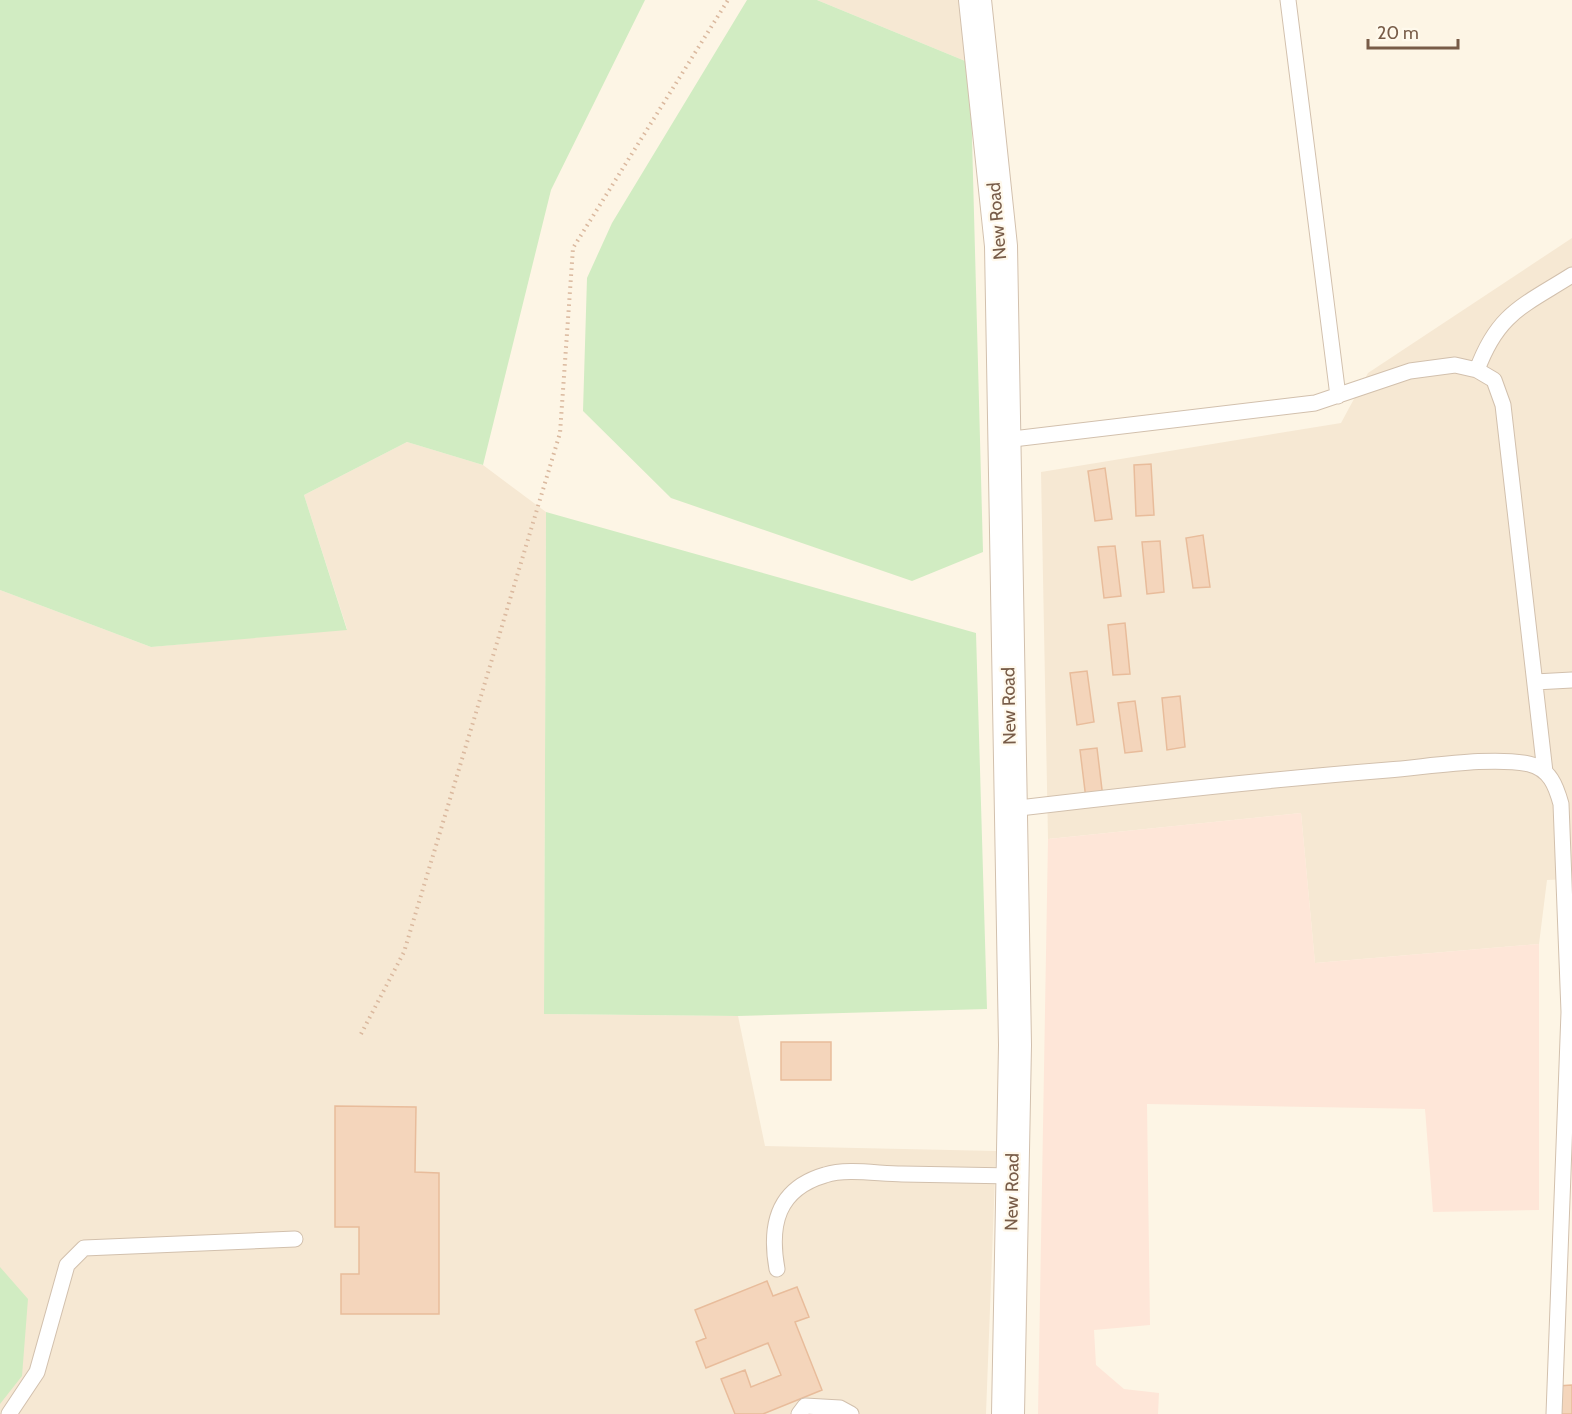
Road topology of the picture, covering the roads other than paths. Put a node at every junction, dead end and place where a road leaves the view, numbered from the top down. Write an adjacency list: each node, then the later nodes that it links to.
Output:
1 (975, 0): 6 (street, New Road)
2 (1288, 0): 5 (lane)
3 (1572, 275): 4 (lane)
4 (1477, 370): 5 (lane); 8 (lane)
5 (1338, 396): 6 (lane)
6 (1004, 440): 10 (street, New Road)
7 (1572, 680): 8 (lane)
8 (1535, 682): 9 (lane)
9 (1545, 772): 10 (lane); 18 (lane)
10 (1011, 809): 11 (street, New Road)
11 (1012, 1176): 13 (lane); 17 (street, New Road)
12 (295, 1239): 14 (lane)
13 (777, 1269)
14 (9, 1414)
15 (799, 1414): 16 (lane)
16 (850, 1414)
17 (1008, 1414)
18 (1554, 1414)

